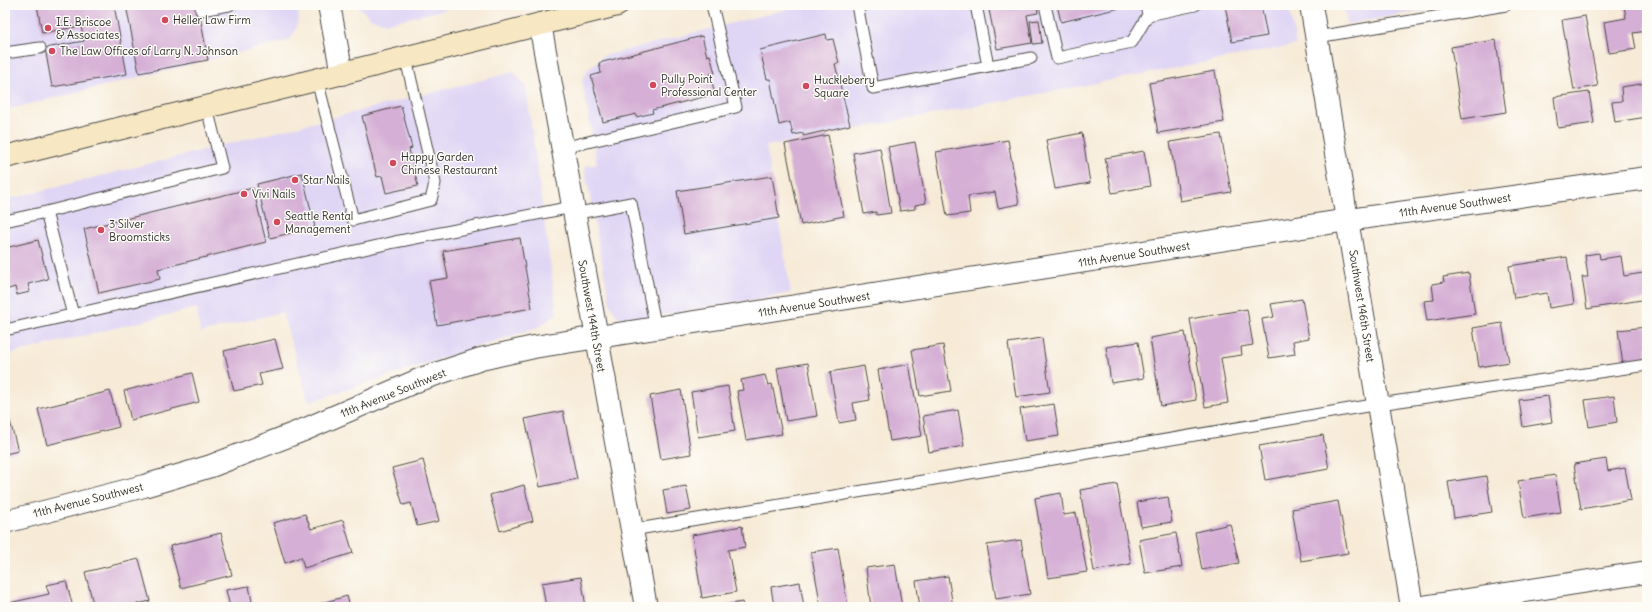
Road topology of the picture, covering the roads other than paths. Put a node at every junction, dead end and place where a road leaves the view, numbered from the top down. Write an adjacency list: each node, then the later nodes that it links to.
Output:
1 (229, 5): 11 (lane)
2 (329, 5): 20 (street)
3 (617, 5): 13 (main road)
4 (712, 5): 23 (lane)
5 (857, 5): 19 (lane)
6 (976, 5): 19 (lane)
7 (1045, 5): 12 (lane)
8 (1195, 5): 12 (lane)
9 (1311, 5): 14 (street, Southwest 146th Street)
10 (1506, 5): 14 (lane)
11 (201, 10)
12 (1147, 10)
13 (540, 24): 18 (main road); 23 (street, Southwest 144th Street)
14 (1317, 37): 28 (street, Southwest 146th Street)
15 (40, 48): 16 (lane)
16 (5, 53)
17 (1031, 58): 19 (lane)
18 (406, 59): 20 (main road); 21 (lane)
19 (988, 66)
20 (342, 74): 21 (main road)
21 (317, 80): 22 (main road)
22 (207, 108): 24 (main road); 27 (lane)
23 (562, 148): 26 (street, Southwest 144th Street)
24 (5, 157)
25 (1647, 178): 28 (street, 11th Avenue Southwest)
26 (573, 211): 30 (lane); 31 (lane); 33 (street, Southwest 144th Street)
27 (46, 212): 29 (lane); 30 (lane)
28 (1348, 220): 31 (street, 11th Avenue Southwest); 35 (street, Southwest 146th Street)
29 (5, 221)
30 (73, 315): 32 (lane)
31 (656, 328): 33 (street, 11th Avenue Southwest)
32 (5, 330)
33 (596, 338): 36 (street, 11th Avenue Southwest); 37 (street, Southwest 144th Street)
34 (1647, 365): 35 (lane)
35 (1379, 404): 37 (lane); 40 (street, Southwest 146th Street)
36 (5, 522)
37 (632, 530): 39 (street, Southwest 144th Street)
38 (1647, 572): 41 (street)
39 (646, 607)
40 (1412, 607)
41 (1422, 607)

